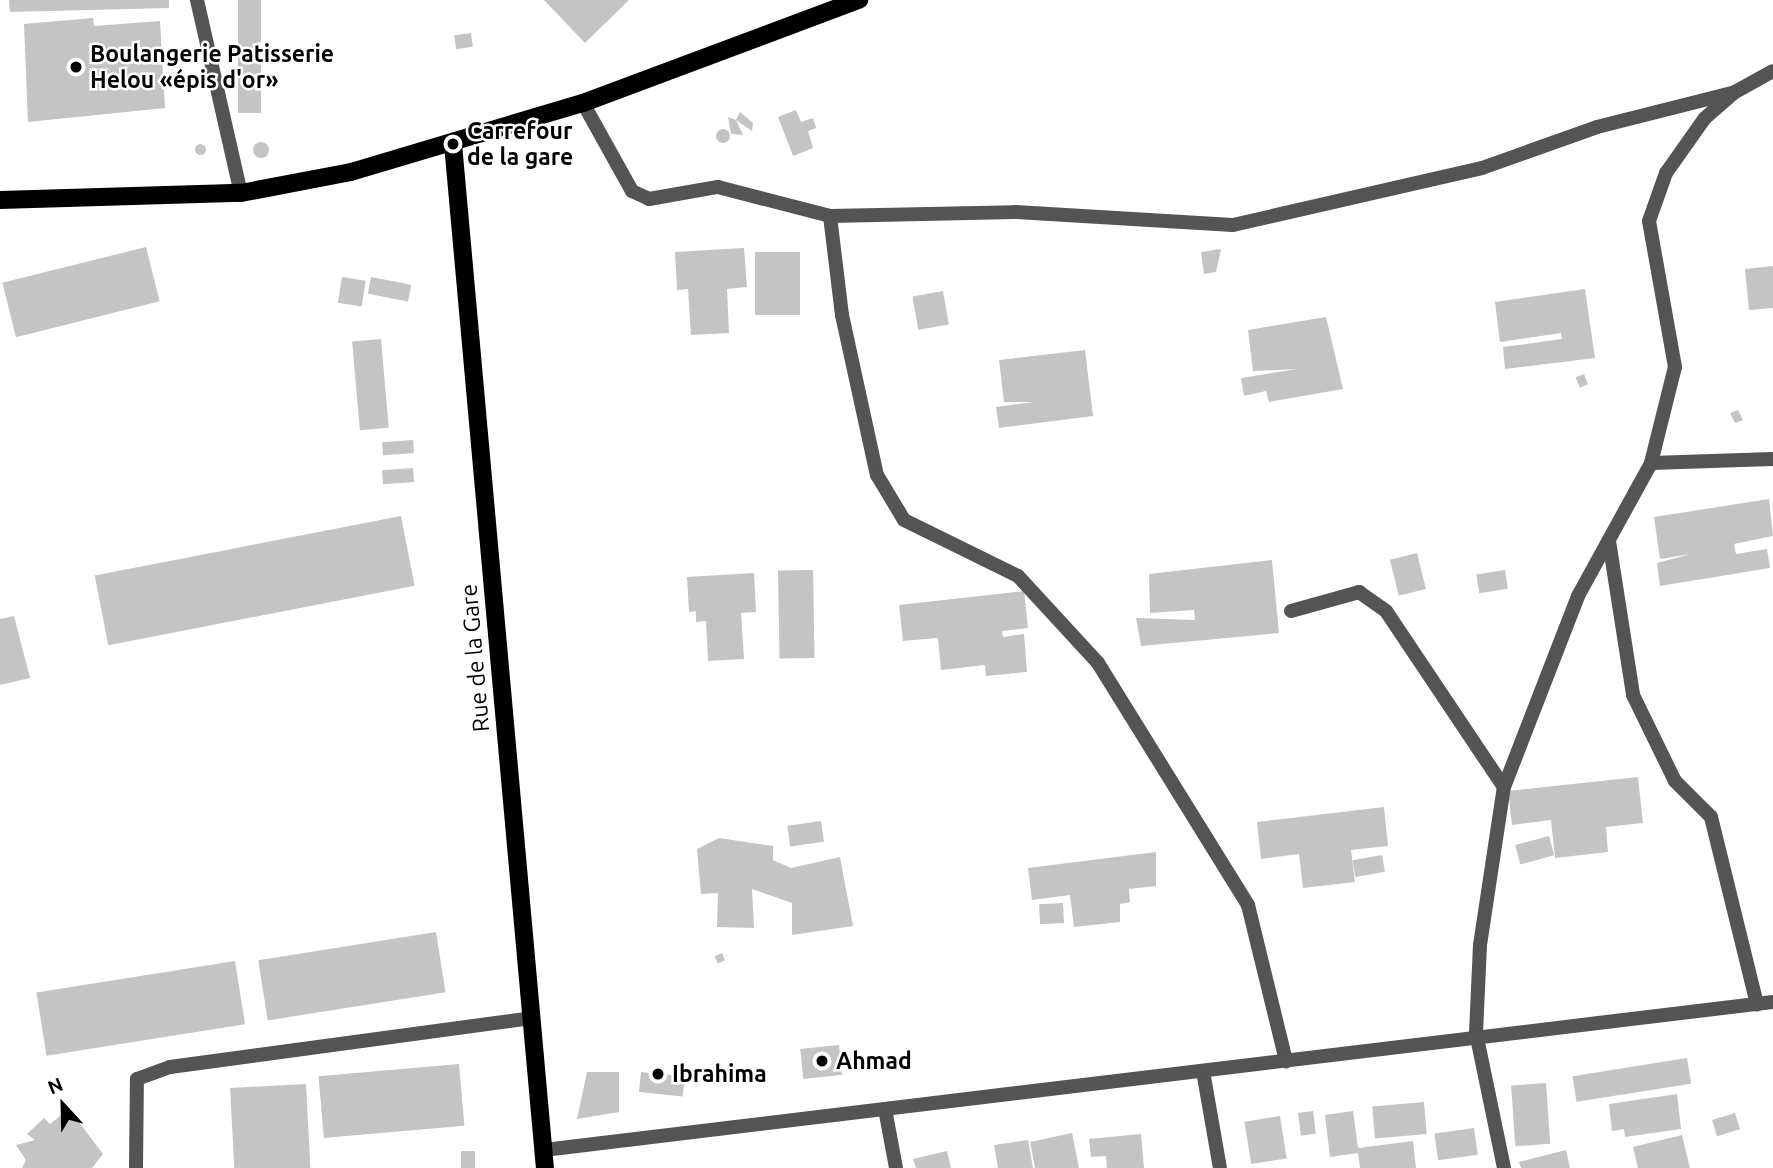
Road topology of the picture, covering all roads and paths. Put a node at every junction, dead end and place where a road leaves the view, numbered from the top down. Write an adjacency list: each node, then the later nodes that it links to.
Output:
1 (197, 0): 7 (street)
2 (859, 0): 5 (main road)
3 (1773, 71): 4 (street)
4 (1735, 92): 9 (street); 11 (street)
5 (583, 103): 6 (main road); 9 (street)
6 (453, 144): 7 (main road); 17 (main road, Rue de la Gare)
7 (241, 193): 8 (main road)
8 (0, 200)
9 (830, 216): 19 (street)
10 (1773, 459): 11 (street)
11 (1651, 463): 12 (street)
12 (1609, 541): 14 (street); 16 (street)
13 (1291, 611): 14 (street)
14 (1504, 787): 18 (street)
15 (1773, 1002): 16 (street)
16 (1757, 1004): 18 (street)
17 (532, 1018): 22 (main road, Rue de la Gare); 23 (street)
18 (1476, 1033): 19 (street); 26 (street)
19 (1286, 1061): 20 (street)
20 (1203, 1072): 21 (street); 25 (street)
21 (885, 1110): 22 (street); 24 (street)
22 (545, 1159)
23 (136, 1168)
24 (896, 1168)
25 (1220, 1168)
26 (1504, 1168)

